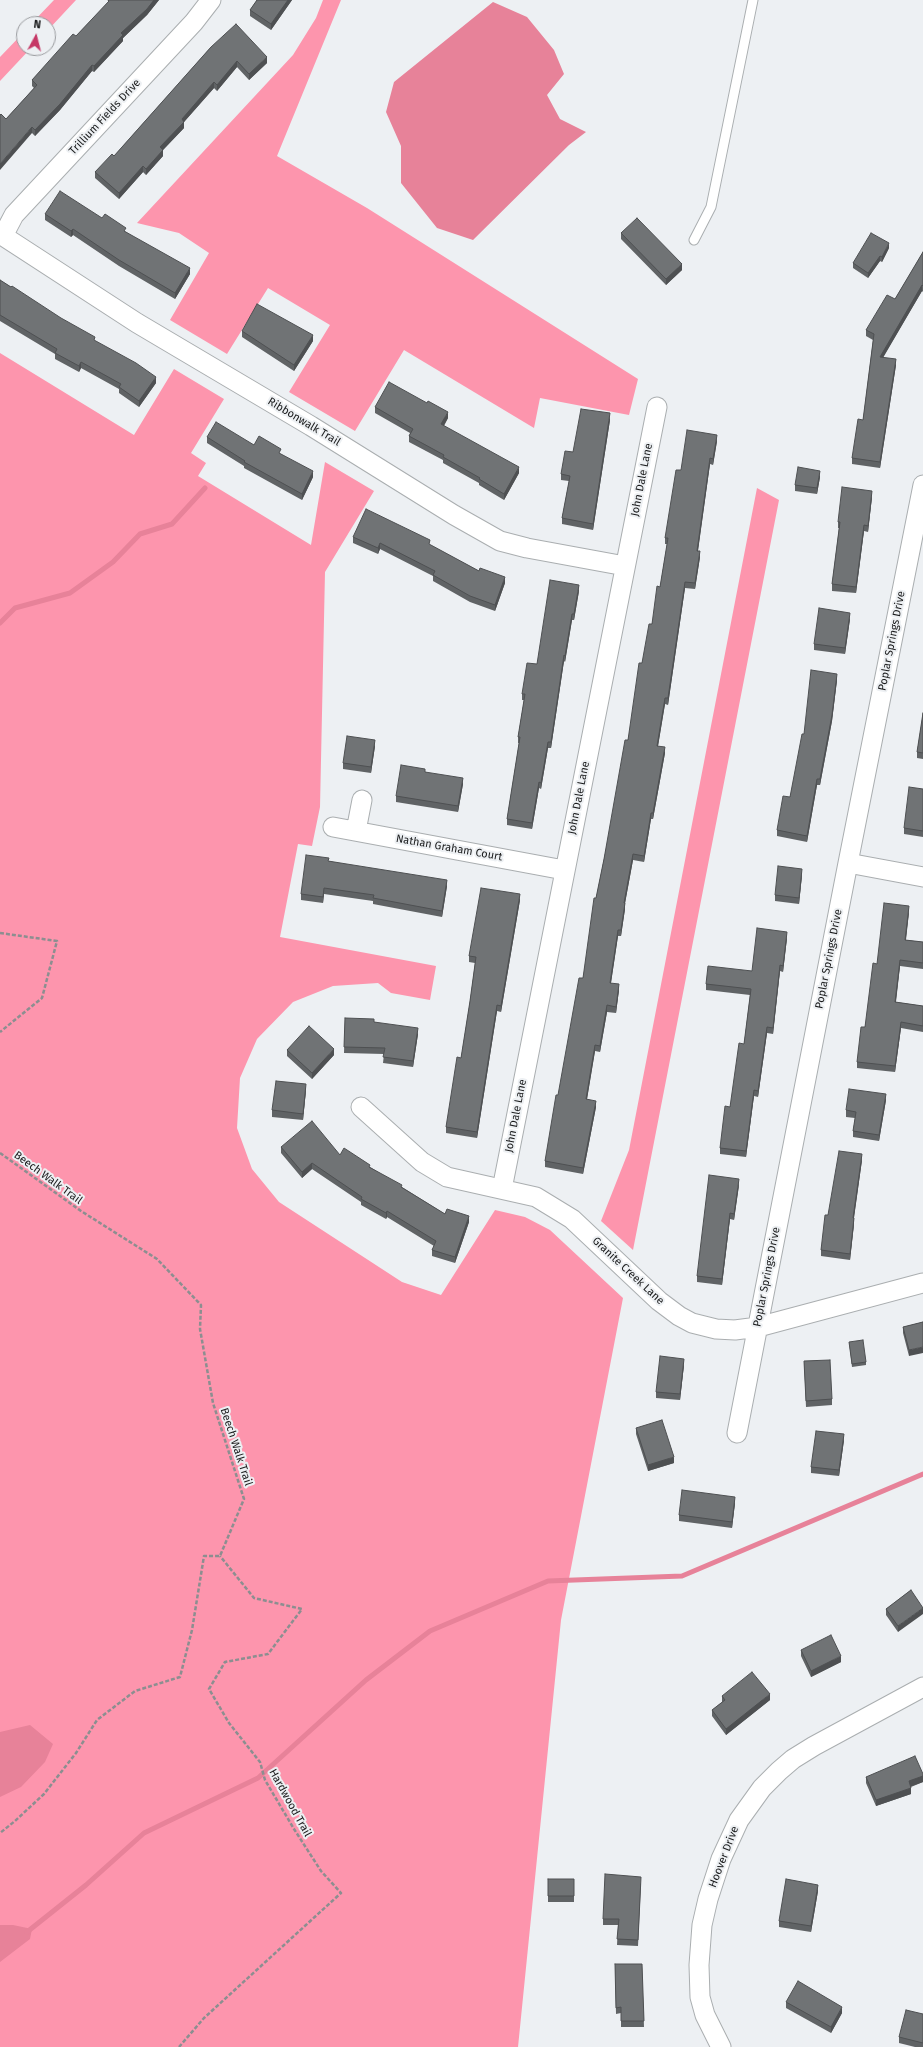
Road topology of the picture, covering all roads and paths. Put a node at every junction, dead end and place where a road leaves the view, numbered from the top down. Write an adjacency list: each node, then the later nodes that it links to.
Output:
1 (211, 0): 3 (street, Trillium Fields Drive)
2 (753, 0): 4 (lane)
3 (1, 235): 8 (street, Ribbonwalk Trail)
4 (694, 240)
5 (657, 407): 8 (street, John Dale Lane)
6 (923, 485): 7 (street, Poplar Springs Drive)
7 (921, 506): 12 (street, Poplar Springs Drive)
8 (625, 566): 13 (street, John Dale Lane)
9 (362, 800): 11 (street)
10 (333, 827): 11 (street, Nathan Graham Court)
11 (356, 832): 13 (street, Nathan Graham Court)
12 (848, 863): 14 (street); 21 (street, Poplar Springs Drive)
13 (564, 870): 19 (street, John Dale Lane)
14 (923, 877)
15 (0, 933): 16 (path)
16 (0, 1032)
17 (361, 1107): 19 (street, Granite Creek Lane)
18 (0, 1153): 23 (path, Beech Walk Trail)
19 (502, 1189): 21 (street, Granite Creek Lane)
20 (923, 1283): 21 (street, Granite Creek Lane)
21 (758, 1327): 22 (street, Poplar Springs Drive)
22 (737, 1433)
23 (220, 1556): 25 (path); 26 (path, Hardwood Trail)
24 (923, 1687): 27 (street, Hoover Drive)
25 (0, 1833)
26 (179, 2047)
27 (721, 2047)

